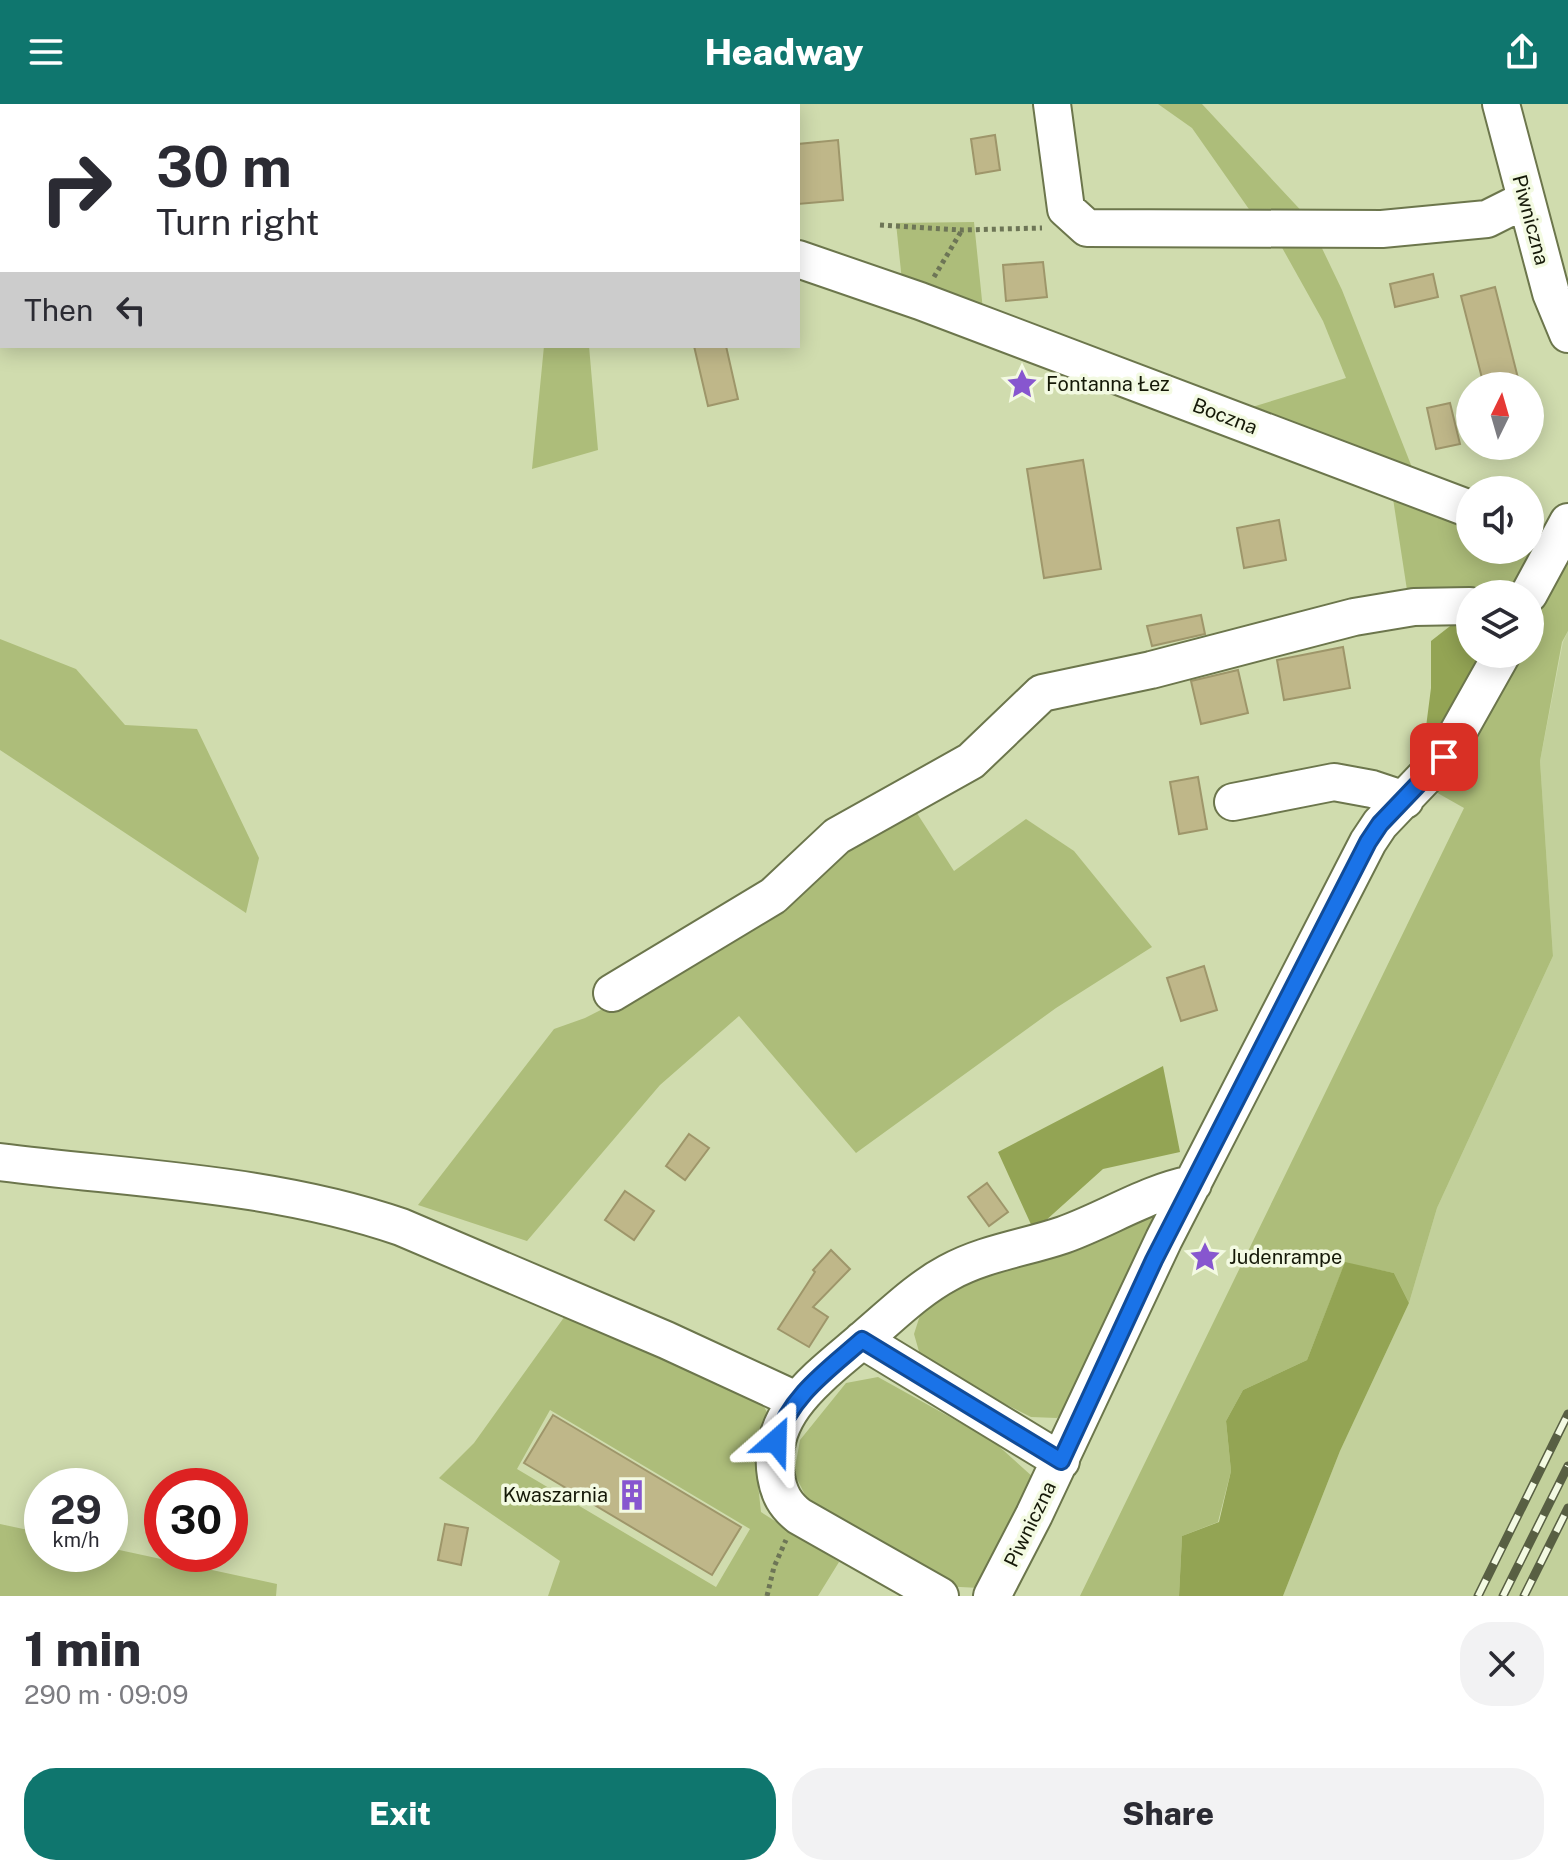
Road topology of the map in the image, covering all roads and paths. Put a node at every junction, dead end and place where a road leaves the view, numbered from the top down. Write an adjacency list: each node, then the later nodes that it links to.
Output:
1 (1052, 104): 5 (street)
2 (1501, 104): 3 (street, Piwniczna)
3 (1525, 200): 5 (street); 9 (street, Piwniczna)
4 (880, 225): 6 (path)
5 (1087, 228): 6 (path)
6 (962, 230): 8 (path)
7 (800, 260): 8 (street, Boczna)
8 (920, 301): 10 (street, Boczna)
9 (1568, 334)
10 (1456, 504)
11 (1551, 532): 12 (street)
12 (1534, 580)
13 (1456, 606): 17 (street)
14 (1494, 668): 15 (street, Piwniczna)
15 (1405, 800): 16 (street); 19 (street, Piwniczna)
16 (1233, 802)
17 (612, 993)
18 (0, 1162): 21 (street)
19 (1193, 1184): 20 (street); 22 (street, Piwniczna)
20 (862, 1340): 21 (street); 22 (street)
21 (796, 1400): 23 (street)
22 (1061, 1461): 26 (street, Piwniczna)
23 (799, 1516): 24 (path); 25 (street)
24 (767, 1596)
25 (940, 1596)
26 (992, 1596)

